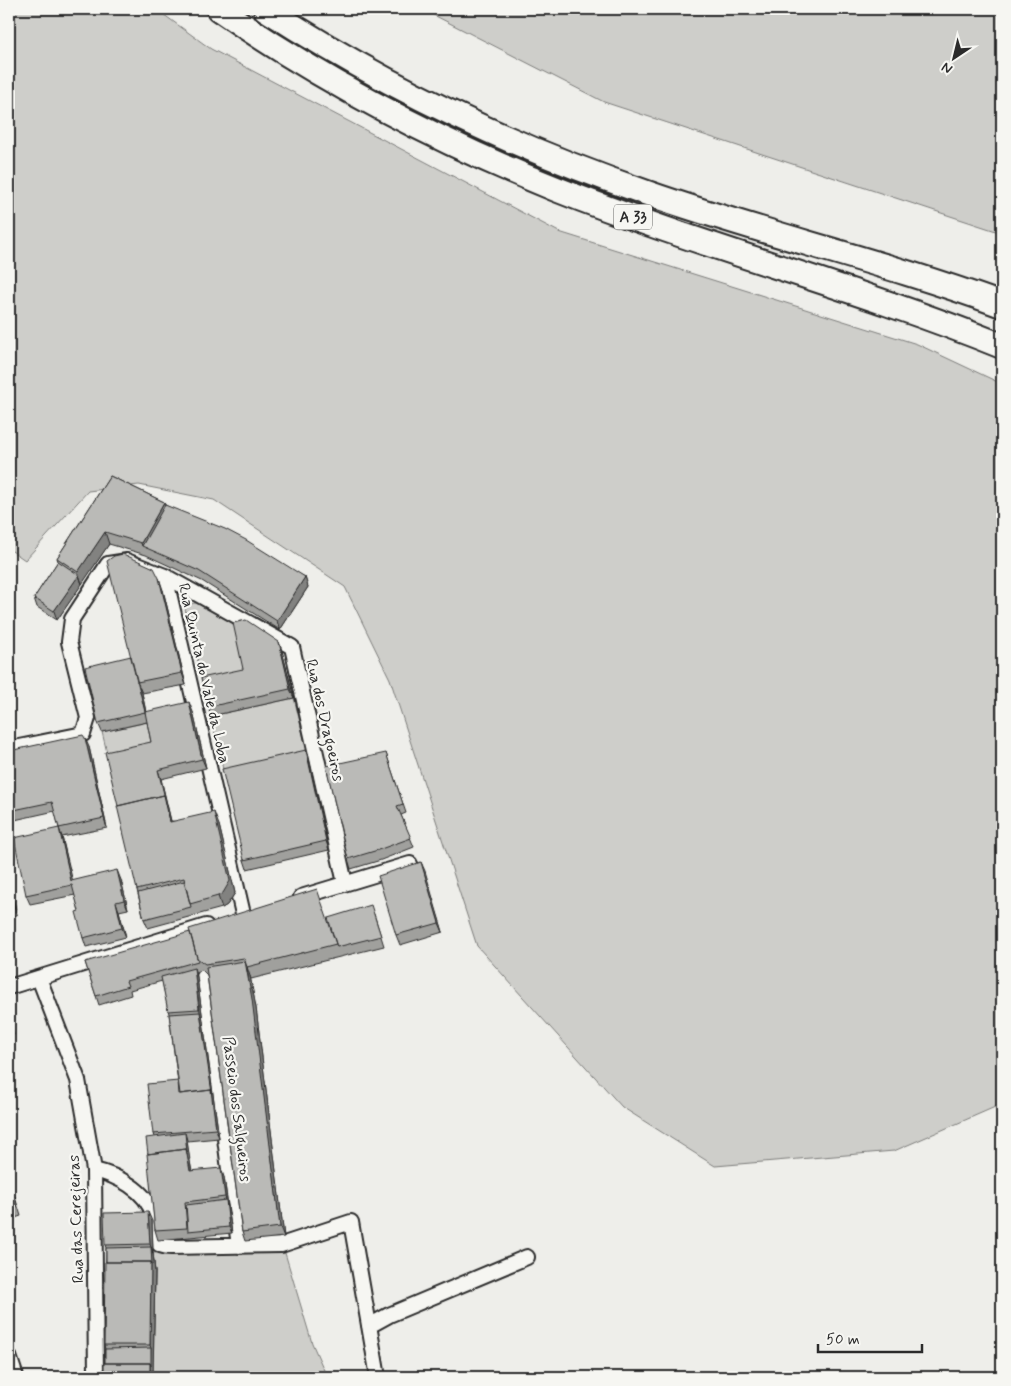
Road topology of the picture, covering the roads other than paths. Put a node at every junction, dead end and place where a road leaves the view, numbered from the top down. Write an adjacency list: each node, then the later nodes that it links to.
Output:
1 (219, 9): 4 (highway, A 33)
2 (266, 9): 3 (highway, A 33)
3 (1002, 305)
4 (1002, 346)
5 (165, 576): 6 (street, Rua Quinta do Vale da Loba); 8 (street, Rua dos Dragoeiros); 10 (street, Rua Quinta do Vale da Loba)
6 (9, 749)
7 (410, 864): 8 (street)
8 (345, 883): 9 (street)
9 (287, 901)
10 (260, 909)
11 (216, 923): 13 (street)
12 (204, 977): 16 (street, Passeio dos Salgueiros)
13 (39, 978): 14 (street); 15 (street, Rua das Cerejeiras)
14 (9, 987)
15 (94, 1170): 16 (street); 21 (street, Rua das Cerejeiras)
16 (239, 1246): 18 (street)
17 (527, 1257): 18 (street)
18 (369, 1326): 22 (street)
19 (9, 1356): 20 (street)
20 (16, 1377)
21 (96, 1377)
22 (378, 1377)

